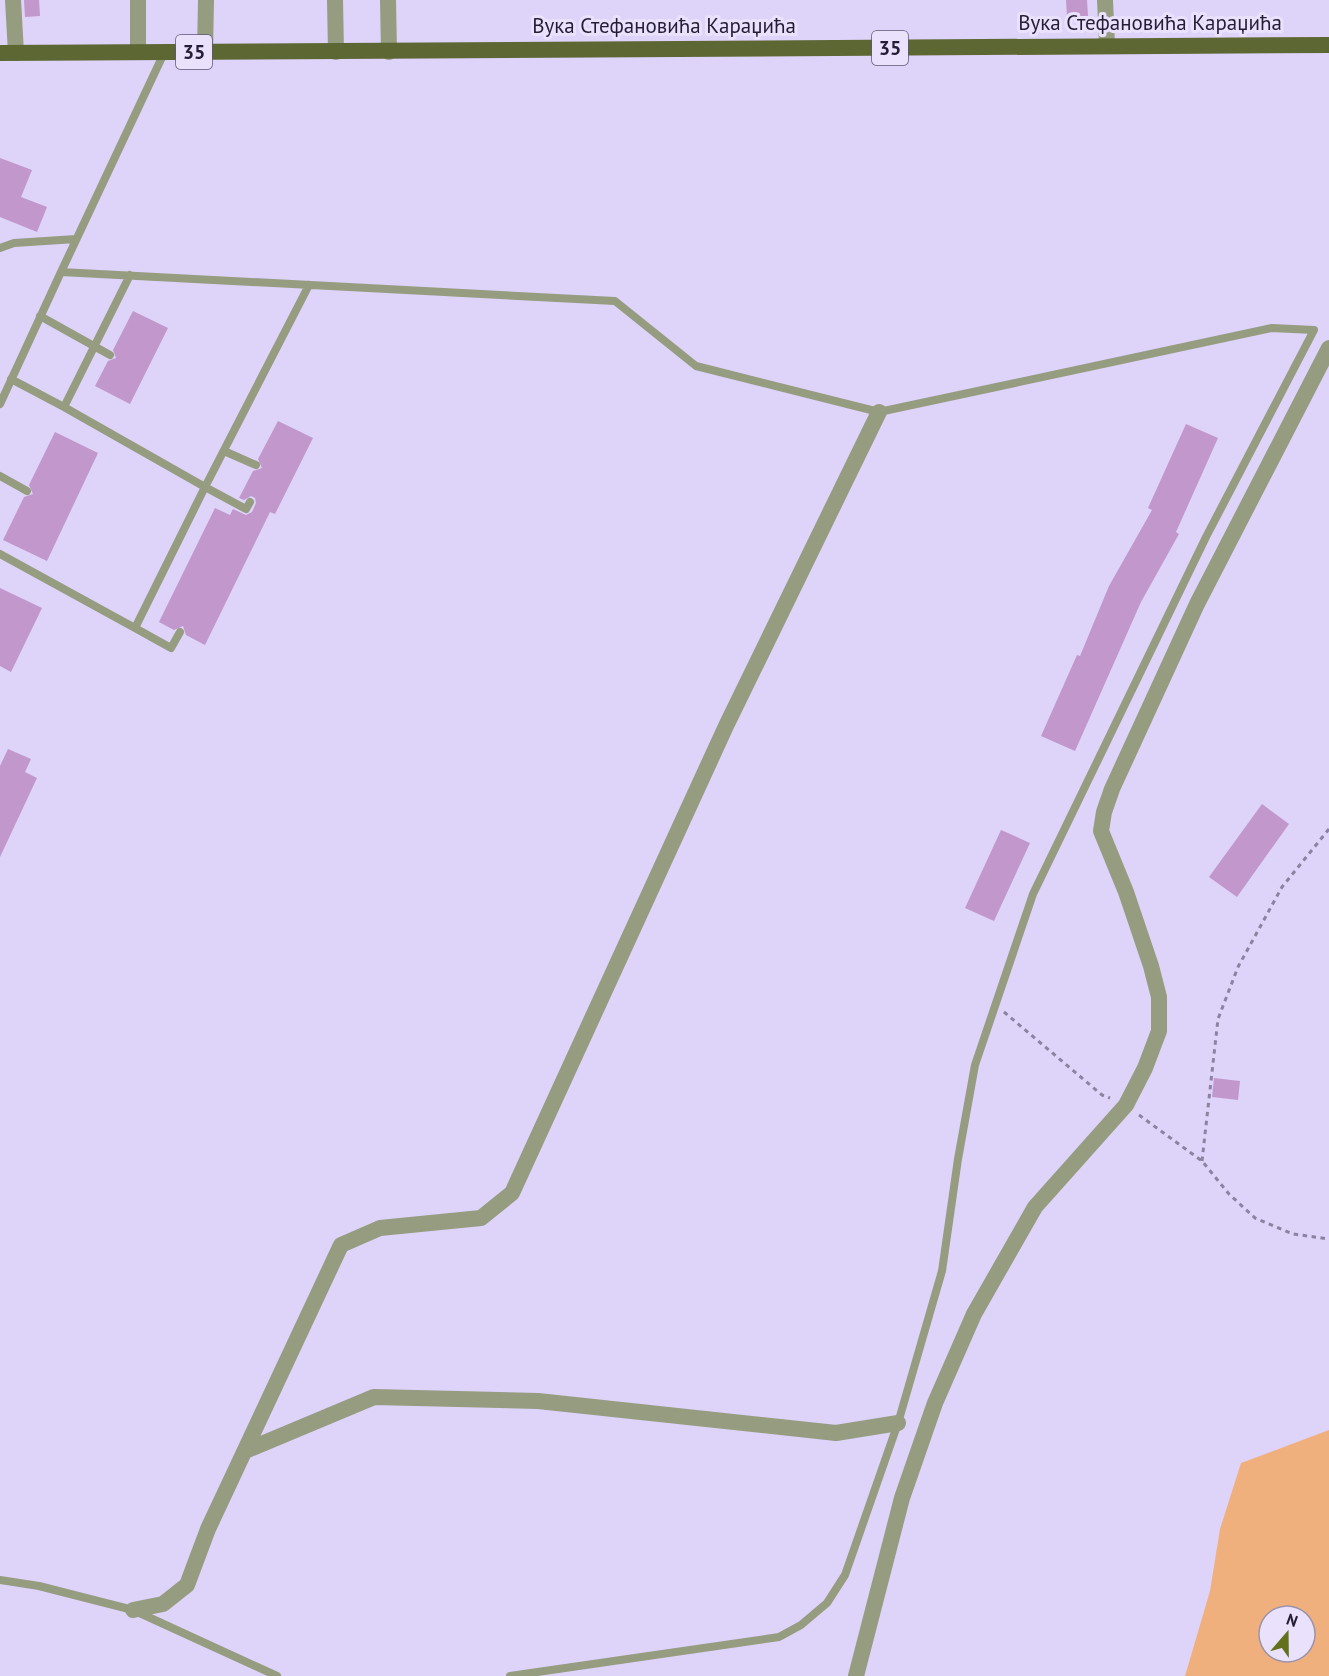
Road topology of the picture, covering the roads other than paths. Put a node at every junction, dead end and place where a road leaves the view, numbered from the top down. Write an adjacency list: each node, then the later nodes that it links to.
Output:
1 (13, 0): 14 (street)
2 (138, 0): 9 (street)
3 (206, 0): 11 (street)
4 (335, 0): 12 (street)
5 (388, 0): 13 (street)
6 (1105, 0): 7 (street)
7 (1107, 45): 8 (main road, Вука Стефановића Караџића / 35); 13 (main road, Вука Стефановића Караџића / 35)
8 (1329, 45)
9 (138, 52): 10 (main road, Вука Стефановића Караџића / 35); 14 (main road, Вука Стефановића Караџића / 35)
10 (164, 52): 11 (main road, Вука Стефановића Караџића / 35); 15 (lane)
11 (205, 52): 12 (main road, Вука Стефановића Караџића / 35)
12 (336, 52): 13 (main road, Вука Стефановића Караџића / 35)
13 (389, 52)
14 (8, 53)
15 (76, 239): 16 (lane); 17 (lane)
16 (0, 248)
17 (61, 272): 18 (lane); 20 (lane)
18 (130, 275): 19 (lane); 21 (lane)
19 (309, 285): 27 (lane); 28 (lane)
20 (40, 316): 21 (lane); 24 (lane)
21 (94, 346): 23 (lane); 26 (lane)
22 (1329, 348): 43 (street)
23 (110, 355)
24 (12, 379): 25 (lane); 26 (lane)
25 (0, 404)
26 (64, 407): 31 (lane)
27 (879, 412): 37 (lane); 38 (street)
28 (224, 451): 29 (lane); 31 (lane)
29 (256, 465)
30 (0, 477): 32 (lane)
31 (205, 487): 33 (lane); 35 (lane)
32 (27, 491)
33 (250, 502)
34 (0, 554): 35 (lane)
35 (135, 628): 36 (lane)
36 (180, 632)
37 (898, 1423): 38 (street); 42 (lane)
38 (245, 1450): 40 (street)
39 (0, 1580): 40 (lane)
40 (133, 1610): 41 (lane)
41 (277, 1676)
42 (510, 1676)
43 (856, 1676)

